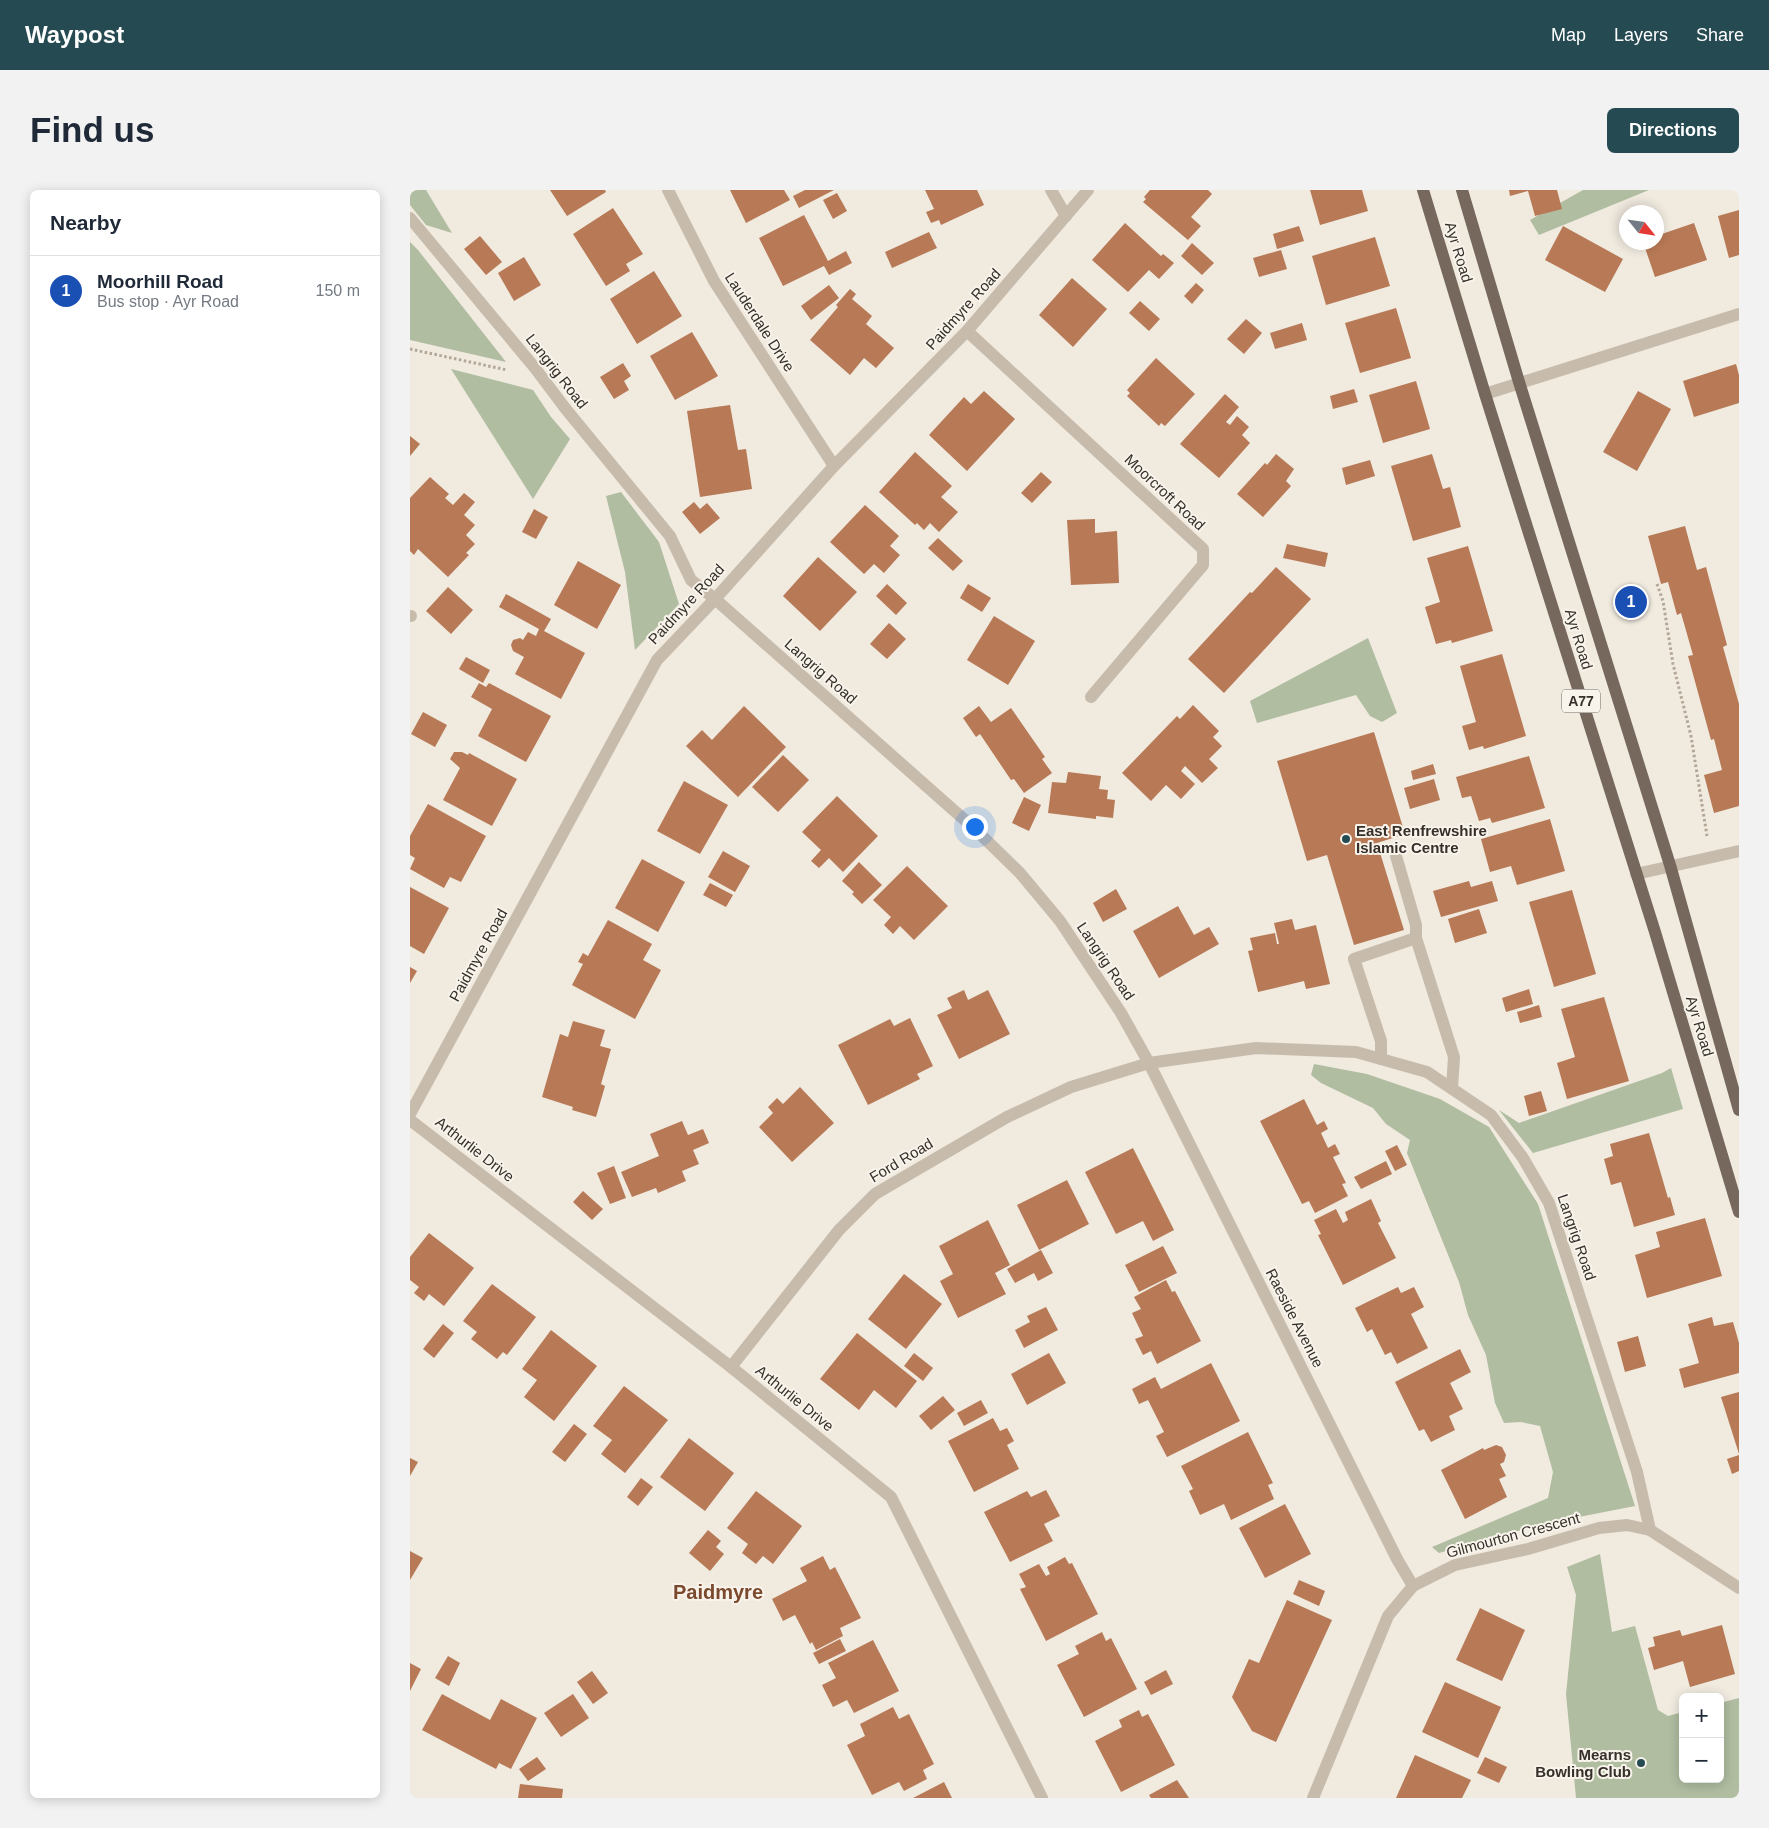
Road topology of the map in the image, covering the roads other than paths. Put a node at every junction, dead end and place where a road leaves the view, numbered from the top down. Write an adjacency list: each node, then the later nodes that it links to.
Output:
1 (668, 190): 12 (street, Lauderdale Drive)
2 (1051, 190): 6 (street)
3 (1088, 190): 6 (street, Paidmyre Road)
4 (1423, 190): 11 (main road, Ayr Road / A77)
5 (1462, 190): 10 (main road, Ayr Road / A77)
6 (1066, 216): 9 (street, Paidmyre Road)
7 (410, 218): 13 (street, Langrig Road)
8 (1739, 314): 10 (street)
9 (966, 332): 12 (street, Paidmyre Road); 14 (street, Moorcroft Road)
10 (1519, 382): 11 (street); 17 (main road, Ayr Road / A77)
11 (1485, 394): 18 (main road, Ayr Road / A77)
12 (834, 466): 13 (street, Paidmyre Road)
13 (715, 599): 21 (street, Langrig Road); 24 (street, Paidmyre Road)
14 (1091, 697)
15 (1739, 850): 17 (street)
16 (1396, 856): 19 (street)
17 (1670, 865): 18 (street); 23 (main road, Ayr Road / A77)
18 (1636, 874): 26 (main road, Ayr Road / A77)
19 (1416, 938): 20 (street); 22 (street)
20 (1382, 1059): 21 (street, Langrig Road); 22 (street, Langrig Road)
21 (1149, 1063): 27 (street, Ford Road); 29 (street, Raeside Avenue)
22 (1452, 1088): 28 (street, Langrig Road)
23 (1739, 1110)
24 (410, 1114)
25 (410, 1120): 27 (street, Arthurlie Drive)
26 (1739, 1212)
27 (731, 1367): 31 (street, Arthurlie Drive)
28 (1650, 1530): 29 (street, Gilmourton Crescent); 30 (street)
29 (1413, 1586): 32 (street, Gilmourton Crescent)
30 (1739, 1588)
31 (1042, 1798)
32 (1312, 1798)

